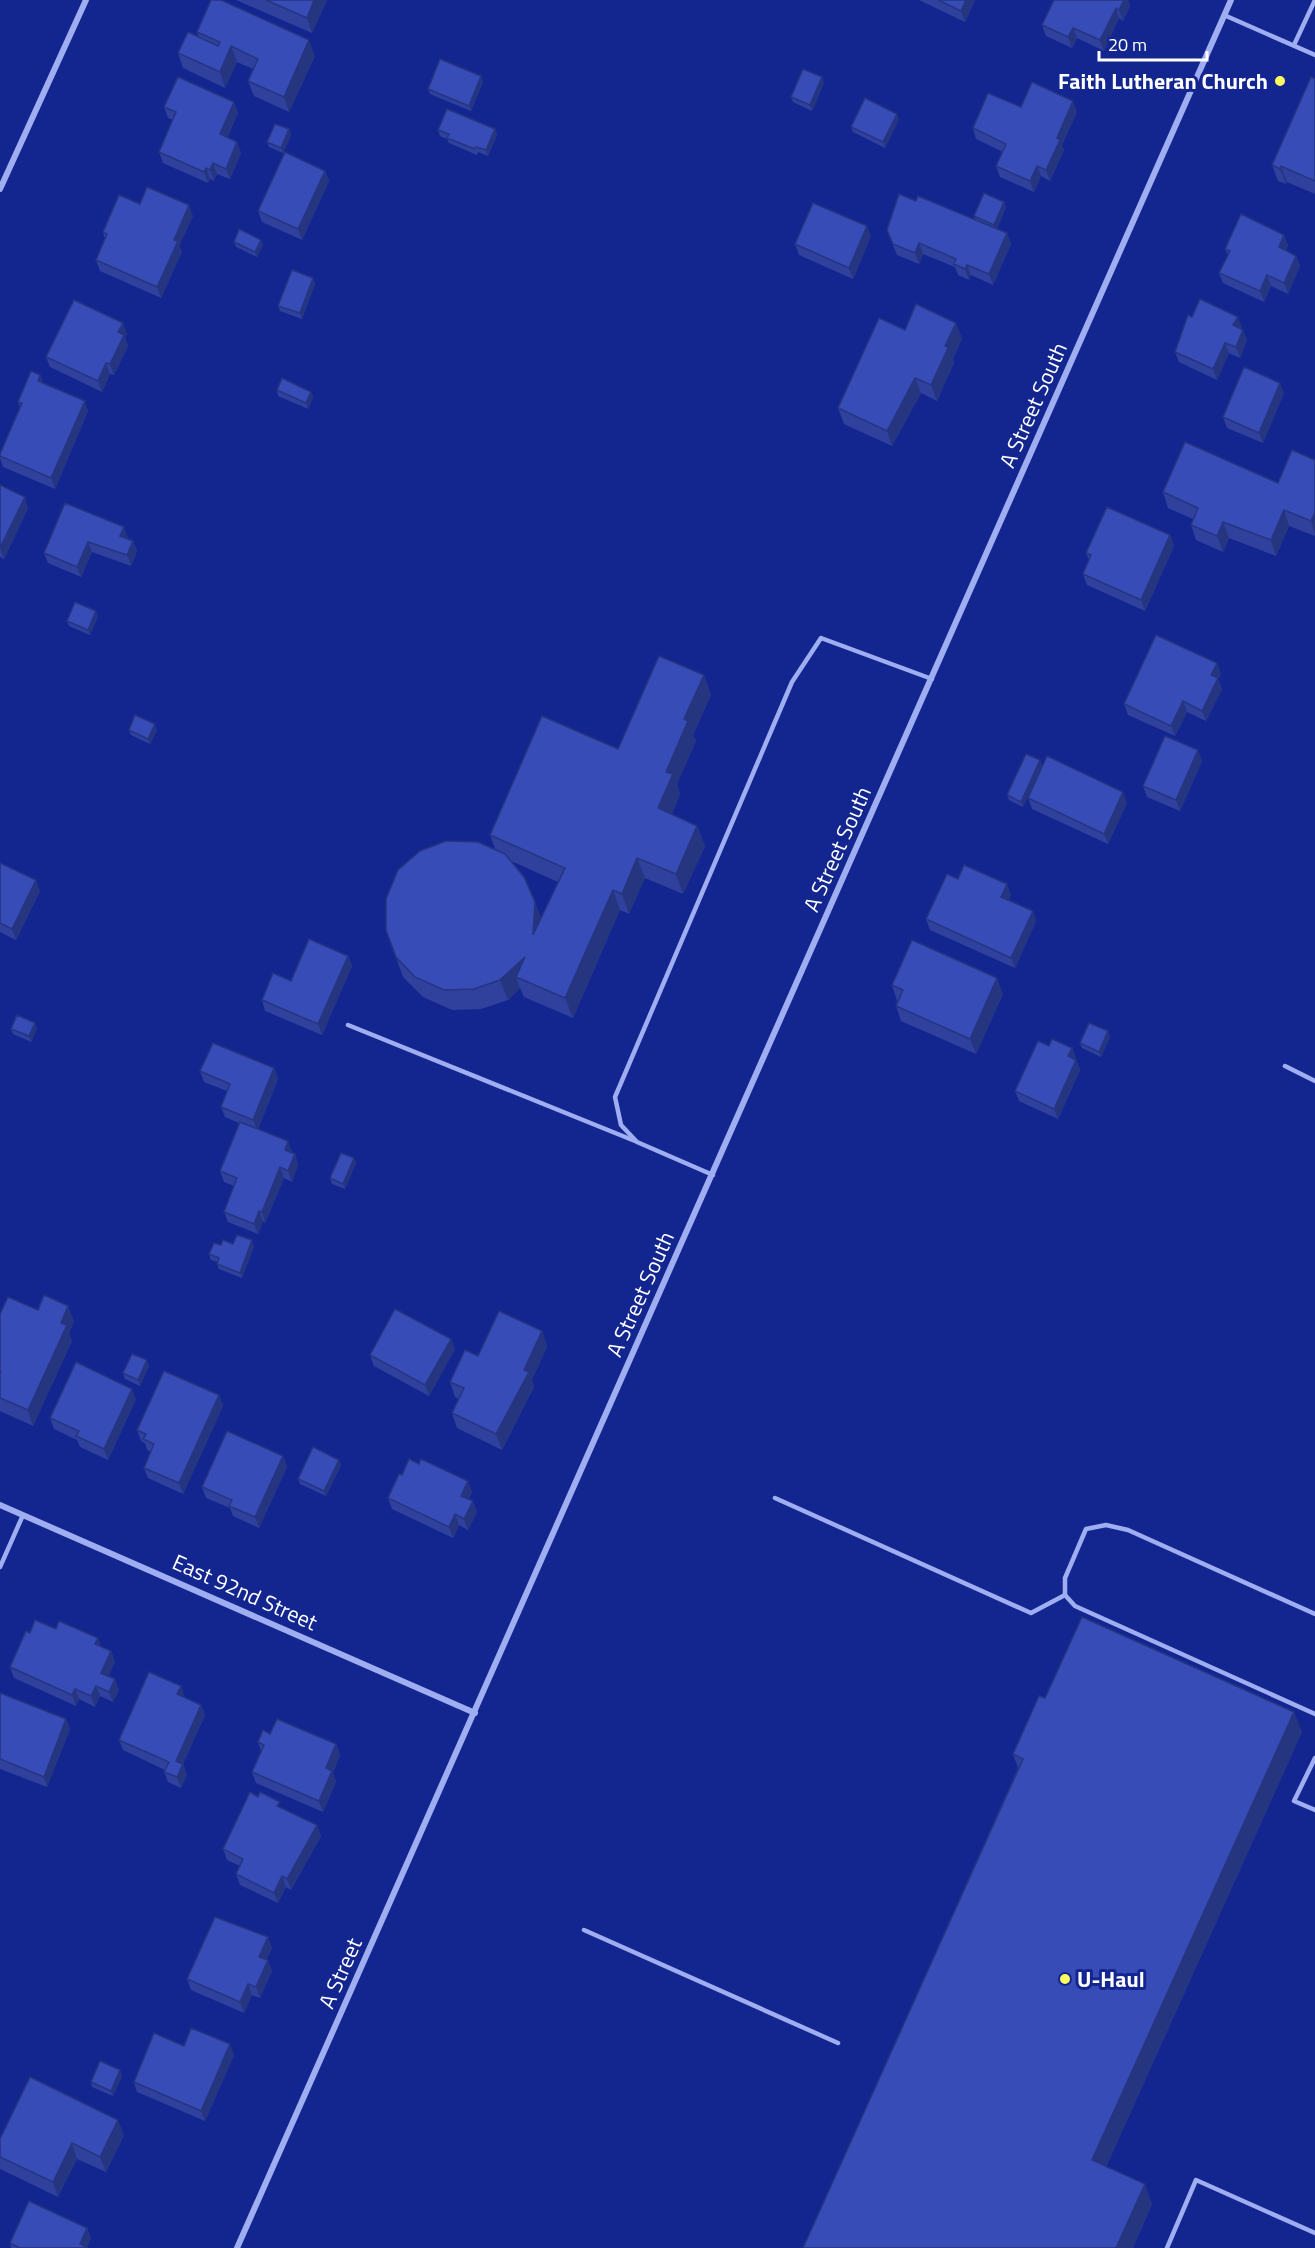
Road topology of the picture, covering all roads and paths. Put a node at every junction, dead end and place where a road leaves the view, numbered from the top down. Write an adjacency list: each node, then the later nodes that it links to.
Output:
1 (86, 0): 7 (street)
2 (1231, 0): 4 (street, A Street South)
3 (1315, 0): 5 (lane)
4 (1224, 15): 5 (lane); 8 (street, A Street South)
5 (1294, 45): 6 (lane)
6 (1315, 55)
7 (0, 189)
8 (932, 679): 12 (lane); 13 (street, A Street South)
9 (348, 1025): 12 (lane)
10 (1285, 1066): 11 (lane)
11 (1315, 1081)
12 (638, 1142): 13 (lane)
13 (713, 1175): 20 (street, A Street South)
14 (775, 1498): 18 (lane)
15 (0, 1504): 16 (street, East 92nd Street)
16 (23, 1515): 17 (lane); 20 (street, East 92nd Street)
17 (0, 1567)
18 (1065, 1595): 19 (lane); 21 (lane)
19 (1315, 1614)
20 (475, 1713): 27 (street, A Street)
21 (1315, 1714)
22 (1315, 1758): 23 (lane)
23 (1315, 1810)
24 (584, 1929): 25 (lane)
25 (838, 2043)
26 (1315, 2234): 28 (lane)
27 (237, 2248)
28 (1167, 2248)

